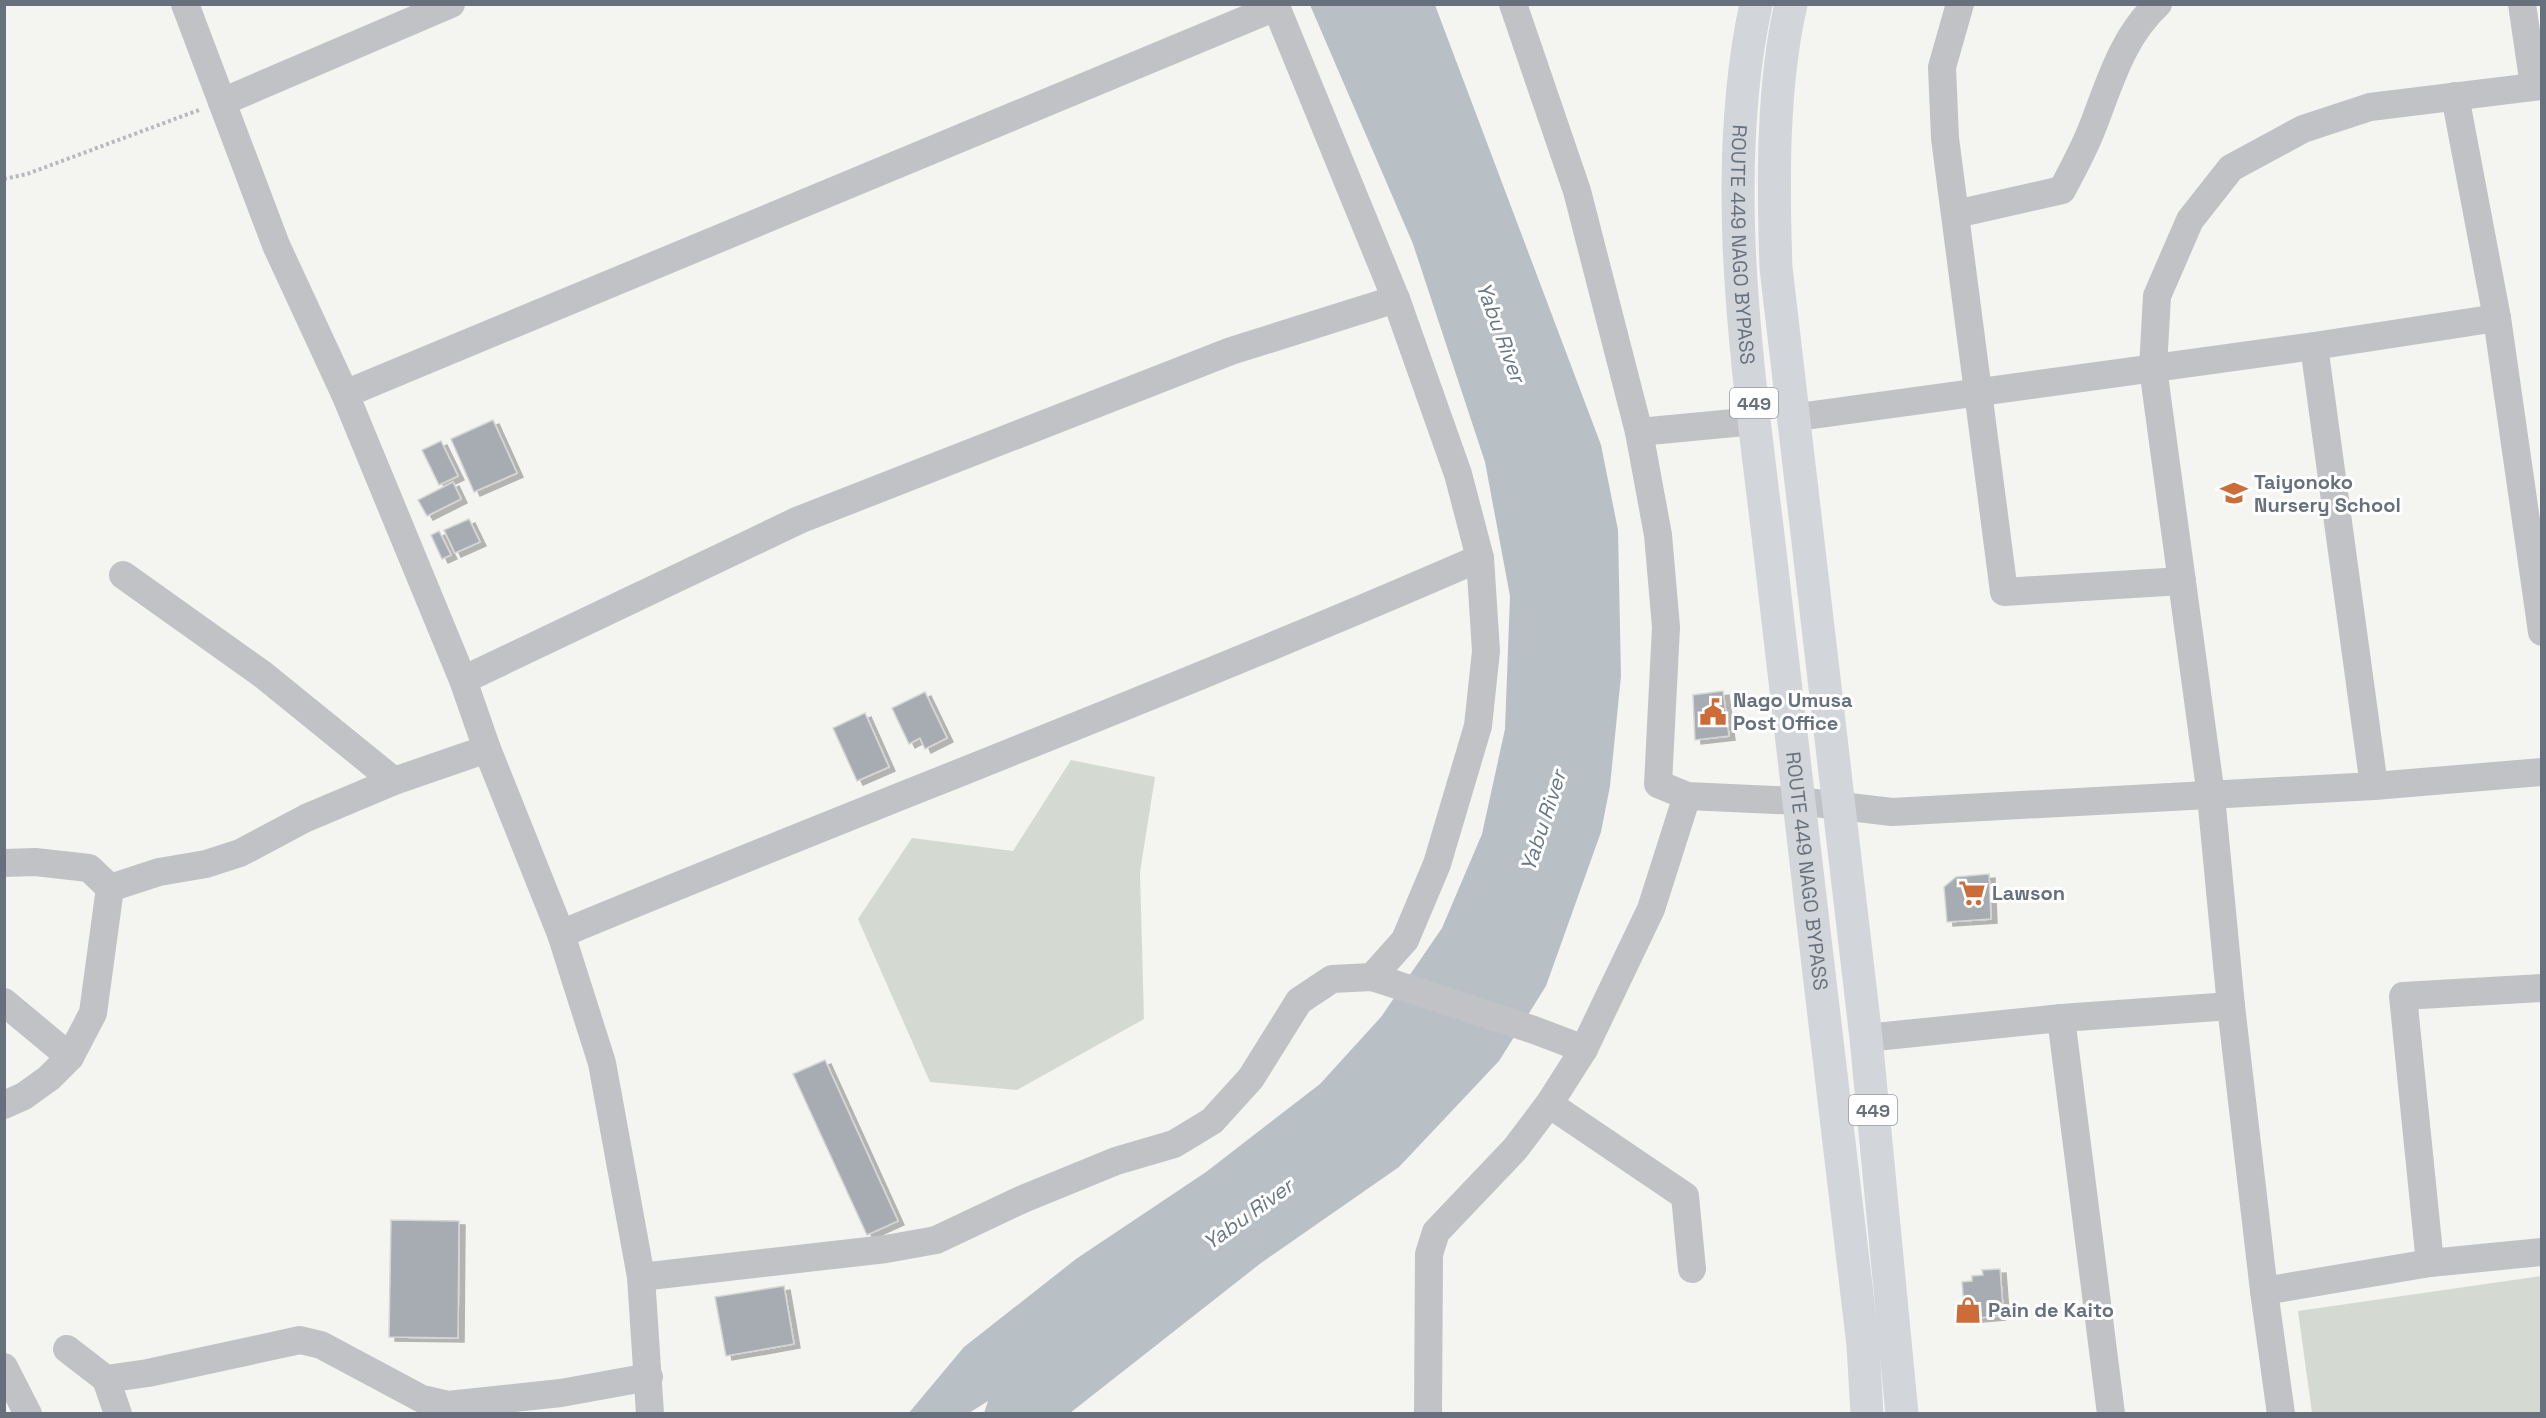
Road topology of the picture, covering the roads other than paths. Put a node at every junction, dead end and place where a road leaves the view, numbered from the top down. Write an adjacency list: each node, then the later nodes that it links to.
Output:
1 (185, 4): 12 (street)
2 (452, 4): 12 (street)
3 (1513, 4): 22 (street)
4 (1756, 4): 21 (highway, ROUTE 449 NAGO BYPASS / 449)
5 (1791, 4): 20 (highway, ROUTE 449 NAGO BYPASS / 449)
6 (1960, 4): 13 (street)
7 (2158, 4): 13 (street)
8 (2522, 4): 10 (street)
9 (1276, 6): 14 (street); 19 (street)
10 (2538, 86): 11 (street)
11 (2455, 96): 15 (street); 17 (street)
12 (222, 102): 19 (street)
13 (1956, 214): 18 (street)
14 (1396, 299): 23 (street); 28 (street)
15 (2497, 318): 16 (street); 24 (street)
16 (2314, 346): 17 (street); 32 (street)
17 (2153, 368): 18 (street); 26 (street)
18 (1978, 392): 20 (street); 26 (street)
19 (345, 394): 28 (street)
20 (1791, 418): 36 (highway, ROUTE 449 NAGO BYPASS / 449)
21 (1755, 421): 22 (street); 35 (highway, ROUTE 449 NAGO BYPASS / 449)
22 (1639, 432): 33 (street)
23 (1480, 558): 39 (street); 40 (street)
24 (2536, 566): 27 (street)
25 (123, 575): 31 (street)
26 (2182, 581): 34 (street)
27 (2541, 632)
28 (463, 680): 29 (street)
29 (487, 749): 31 (street); 39 (street)
30 (2541, 772): 32 (street)
31 (394, 781): 38 (street)
32 (2374, 786): 34 (street)
33 (1687, 796): 35 (street); 46 (street)
34 (2211, 796): 36 (street); 43 (street)
35 (1798, 801): 36 (street); 63 (highway, ROUTE 449 NAGO BYPASS / 449)
36 (1840, 806): 45 (highway, ROUTE 449 NAGO BYPASS / 449)
37 (4, 863): 38 (street)
38 (110, 888): 47 (street)
39 (561, 934): 53 (street)
40 (1378, 979): 46 (street); 53 (street)
41 (2541, 988): 51 (street)
42 (4, 1002): 47 (street)
43 (2231, 1006): 44 (street); 54 (street)
44 (2061, 1018): 45 (street); 65 (street)
45 (1866, 1038): 64 (highway, ROUTE 449 NAGO BYPASS / 449)
46 (1584, 1049): 48 (street)
47 (70, 1057): 49 (street)
48 (1549, 1104): 52 (street); 62 (street)
49 (4, 1105)
50 (2541, 1252): 51 (street)
51 (2430, 1263): 54 (street)
52 (1692, 1269)
53 (641, 1277): 57 (street)
54 (2264, 1291): 66 (street)
55 (68, 1349): 58 (street)
56 (4, 1367): 59 (street)
57 (648, 1377): 58 (street); 61 (street)
58 (106, 1379): 60 (street)
59 (28, 1413)
60 (118, 1413)
61 (650, 1413)
62 (1428, 1413)
63 (1867, 1413)
64 (1902, 1413)
65 (2111, 1413)
66 (2281, 1413)

